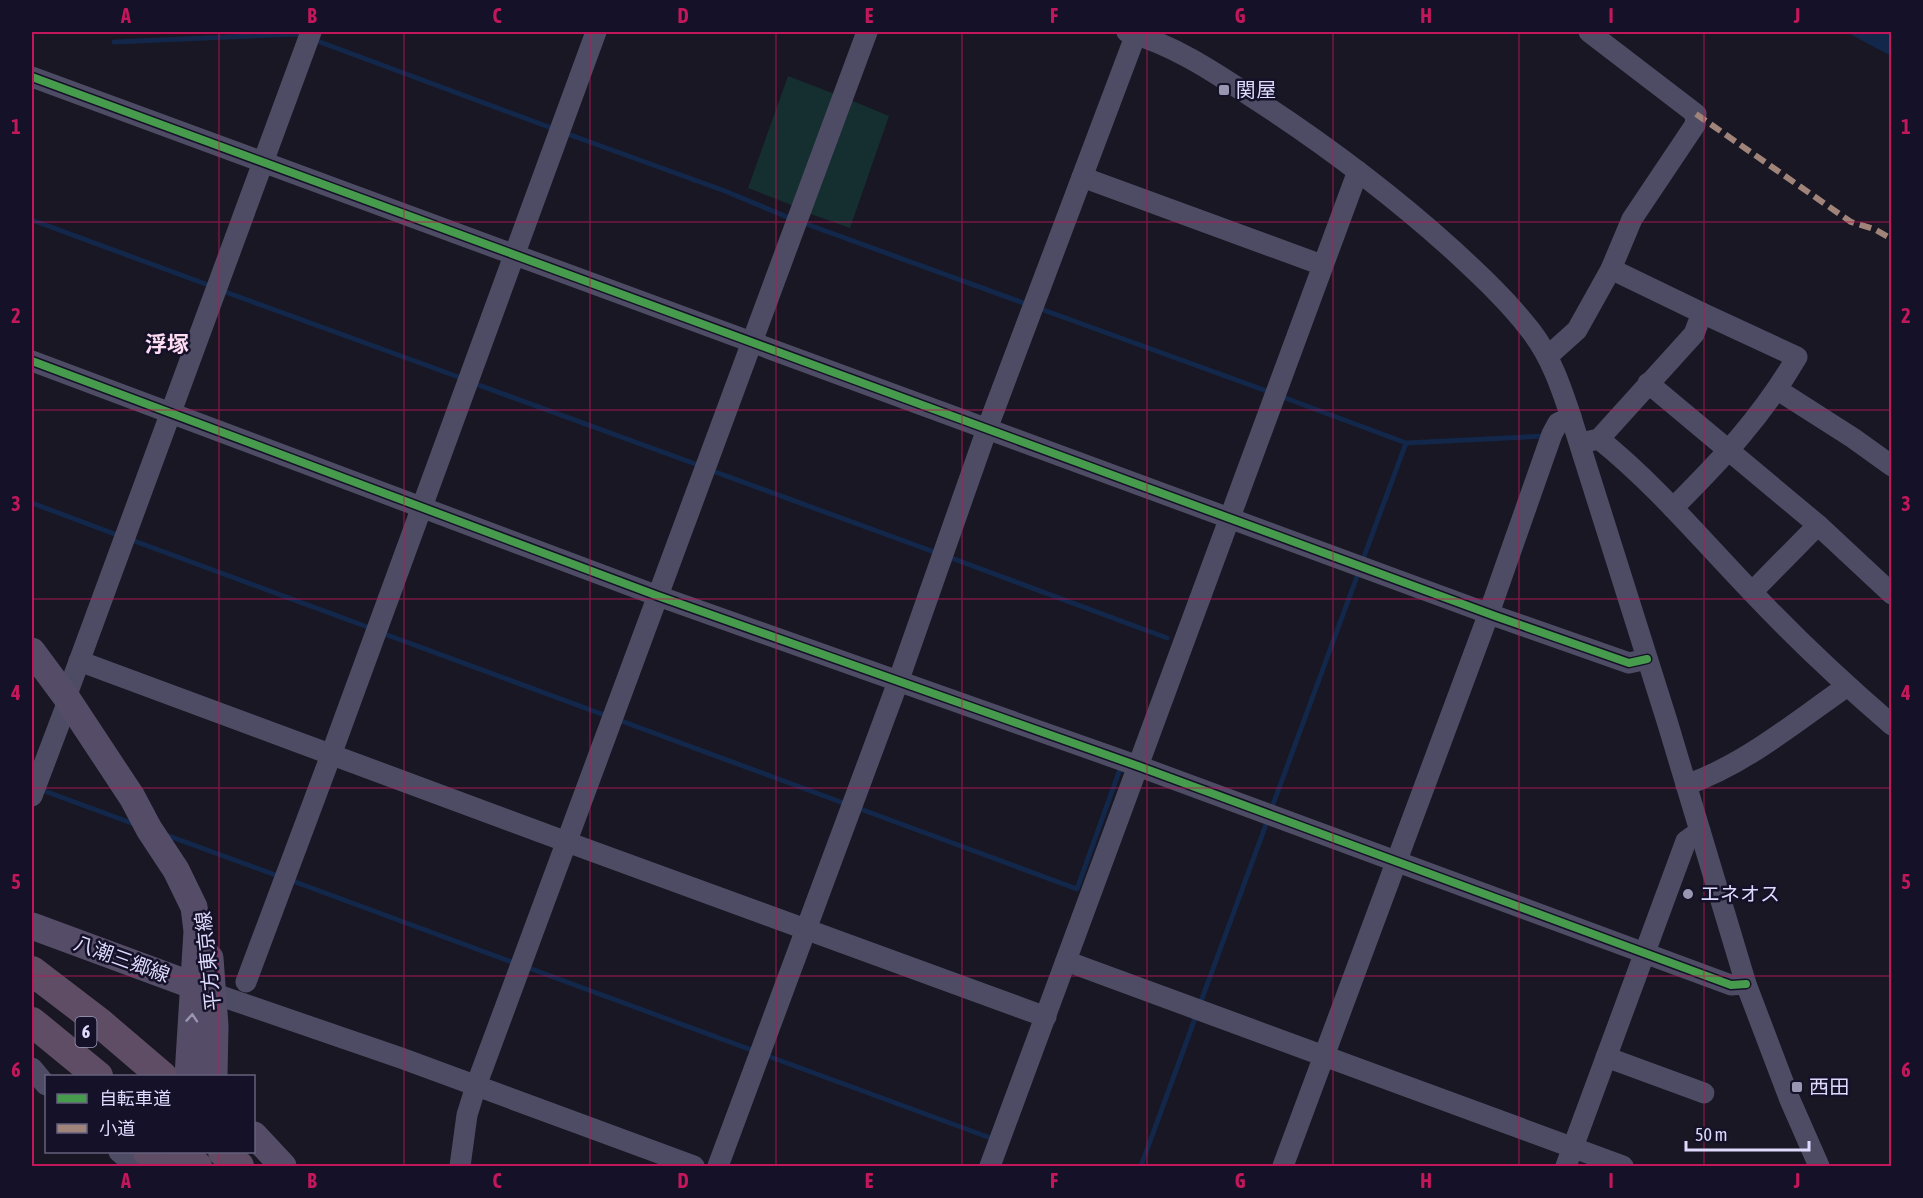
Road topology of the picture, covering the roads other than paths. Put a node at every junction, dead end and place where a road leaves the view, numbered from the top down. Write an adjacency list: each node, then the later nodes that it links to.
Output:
1 (311, 32): 7 (street)
2 (596, 32): 10 (street)
3 (867, 32): 14 (street)
4 (1590, 32): 12 (street)
5 (1131, 33): 8 (street); 9 (street)
6 (32, 77): 7 (street)
7 (263, 162): 10 (street); 19 (street)
8 (1358, 171): 11 (street); 15 (street)
9 (1082, 177): 11 (street); 21 (street)
10 (515, 254): 14 (street); 25 (street)
11 (1322, 265): 27 (street)
12 (1611, 269): 13 (street); 15 (street)
13 (1702, 313): 17 (street); 18 (street)
14 (750, 342): 21 (street); 31 (street)
15 (1548, 356): 20 (street)
16 (32, 361): 19 (street)
17 (1648, 383): 22 (street); 23 (street)
18 (1778, 390): 23 (street); 24 (street)
19 (171, 412): 25 (street); 35 (street)
20 (1571, 417): 22 (street); 32 (street)
21 (987, 429): 27 (street); 36 (street)
22 (1589, 441): 26 (street); 34 (street)
23 (1730, 451): 26 (street); 28 (street)
24 (1892, 466)
25 (421, 508): 31 (street); 40 (street)
26 (1672, 508): 29 (street)
27 (1229, 518): 32 (street); 41 (street)
28 (1818, 525): 29 (street); 30 (street)
29 (1752, 592): 37 (street)
30 (1892, 594)
31 (658, 596): 36 (street); 45 (street)
32 (1489, 613): 34 (street); 46 (street)
33 (32, 651): 38 (main road, 平方東京線)
34 (1647, 659): 42 (street)
35 (79, 661): 38 (street); 40 (street)
36 (898, 682): 41 (street); 48 (street)
37 (1846, 687): 39 (street); 42 (street)
38 (67, 699): 43 (street); 54 (main road, 平方東京線)
39 (1892, 725)
40 (331, 755): 45 (street); 52 (street)
41 (1138, 766): 46 (street); 50 (street)
42 (1686, 785): 44 (street)
43 (32, 796)
44 (1700, 831): 49 (street); 53 (street)
45 (567, 842): 48 (street); 69 (street)
46 (1395, 862): 49 (street); 59 (street)
47 (32, 926): 54 (main road, 八潮三郷線)
48 (806, 929): 56 (street); 87 (street)
49 (1643, 953): 53 (street); 60 (street)
50 (1066, 961): 56 (street); 59 (street)
51 (32, 971): 65 (highway)
52 (246, 982)
53 (1746, 984): 90 (street)
54 (203, 989): 66 (main road, 平方東京線, one-way to 54); 67 (main road, 平方東京線); 69 (street)
55 (32, 990): 64 (highway, 6)
56 (1046, 1017): 88 (street)
57 (32, 1022): 63 (highway, 6)
58 (32, 1046): 62 (highway)
59 (1324, 1056): 77 (street); 89 (street)
60 (1606, 1057): 70 (street); 77 (street)
61 (32, 1068): 68 (street)
62 (65, 1075)
63 (96, 1075)
64 (138, 1075)
65 (160, 1075)
66 (188, 1075)
67 (214, 1075)
68 (45, 1084)
69 (476, 1086): 85 (street); 86 (street)
70 (1704, 1093)
71 (255, 1136): 84 (main road)
72 (121, 1153): 79 (street)
73 (149, 1153): 80 (highway)
74 (182, 1153): 81 (highway)
75 (224, 1153): 82 (highway)
76 (245, 1153): 83 (highway)
77 (1570, 1157): 78 (street)
78 (1618, 1166)
79 (136, 1167)
80 (164, 1167)
81 (199, 1167)
82 (239, 1167)
83 (261, 1167)
84 (283, 1167)
85 (460, 1167)
86 (694, 1167)
87 (718, 1167)
88 (990, 1167)
89 (1283, 1167)
90 (1819, 1167)

